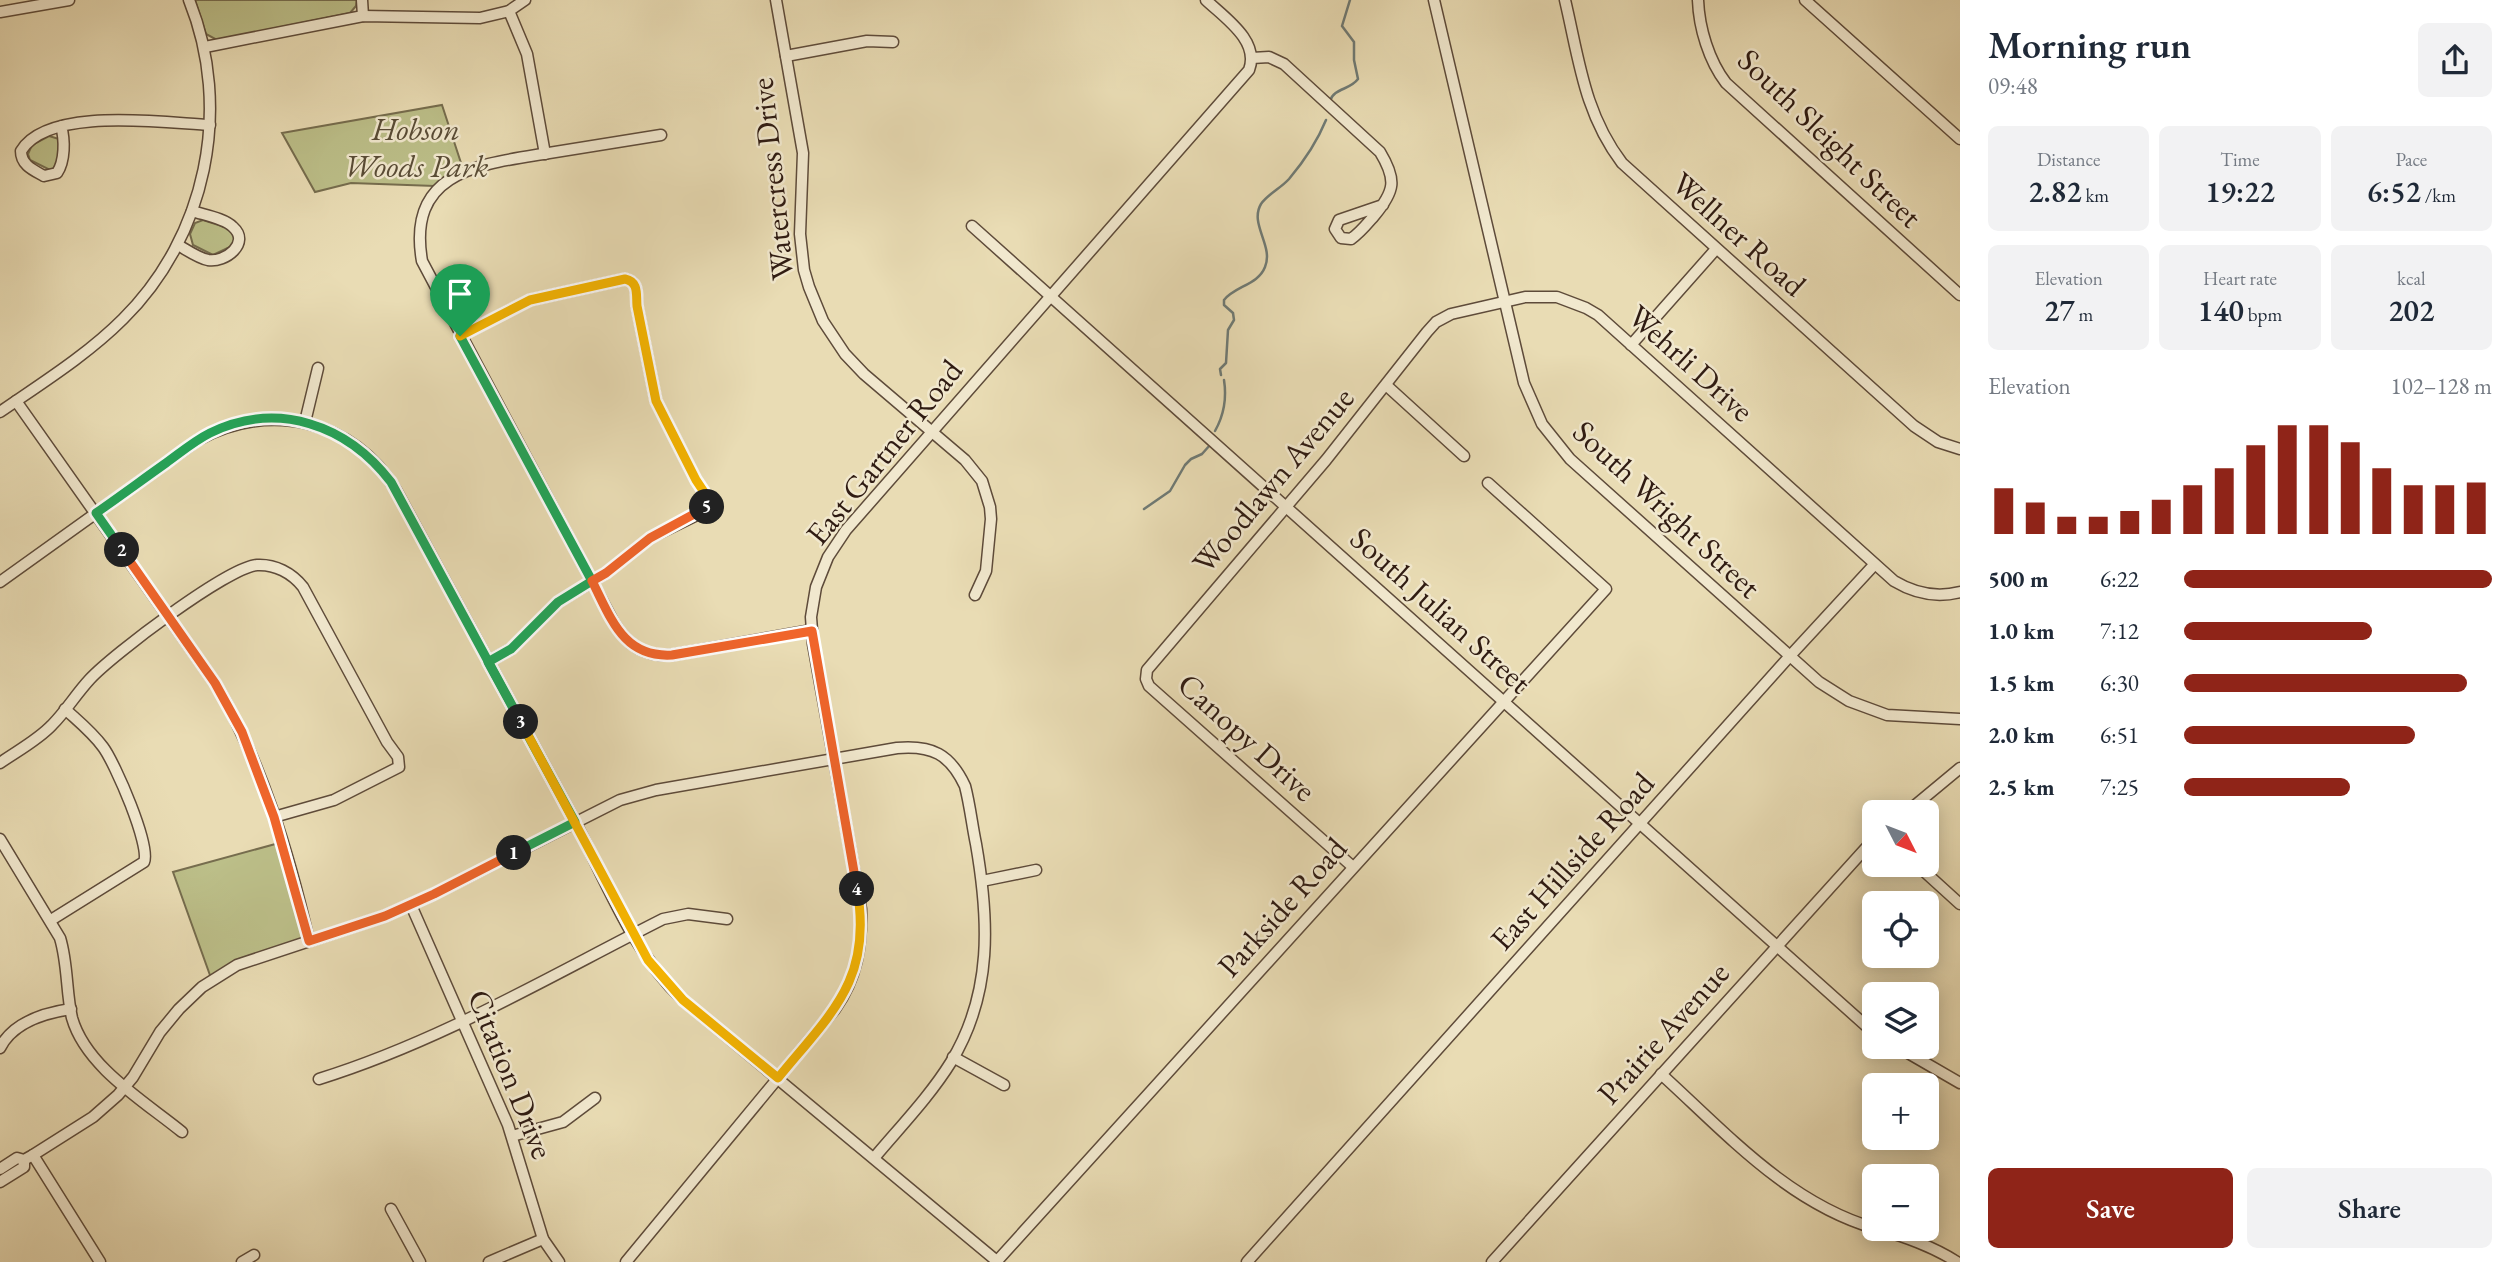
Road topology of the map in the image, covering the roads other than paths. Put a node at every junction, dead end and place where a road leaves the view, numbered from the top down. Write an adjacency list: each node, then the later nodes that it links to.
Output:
1 (69, 0): 12 (street)
2 (189, 0): 15 (street)
3 (362, 0): 13 (street)
4 (525, 0): 11 (street)
5 (776, 0): 16 (street, Watercress Drive)
6 (1206, 0): 17 (street)
7 (1434, 0): 30 (street, South Wright Street)
8 (1565, 0): 27 (street, Wellner Road)
9 (1698, 0): 28 (street, South Sleight Street)
10 (1805, 0): 21 (street)
11 (509, 11): 13 (street); 22 (street)
12 (0, 12)
13 (363, 16): 15 (street)
14 (892, 42): 16 (street)
15 (205, 47): 18 (street)
16 (786, 56): 39 (street, Watercress Drive)
17 (1252, 58): 23 (street); 29 (street, East Gartner Road)
18 (210, 125): 19 (street); 24 (street)
19 (61, 126): 19 (street)
20 (661, 135): 22 (street)
21 (1960, 139)
22 (545, 154): 32 (street)
23 (1383, 205)
24 (192, 211): 26 (street); 26 (street)
25 (972, 226): 29 (street, South Julian Street)
26 (178, 245): 36 (street)
27 (1716, 249): 33 (street); 40 (street, Wellner Road)
28 (1960, 295)
29 (1051, 296): 39 (street, East Gartner Road); 43 (street, South Julian Street)
30 (1505, 301): 31 (street, Wehrli Drive); 33 (street, Wehrli Drive); 52 (street, South Wright Street)
31 (1436, 322): 35 (street, Woodlawn Avenue)
32 (460, 336): 46 (street); 46 (street)
33 (1631, 345): 45 (street, Wehrli Drive)
34 (318, 368): 38 (street)
35 (1386, 385): 41 (street); 43 (street, Woodlawn Avenue)
36 (16, 401): 37 (street); 44 (street)
37 (0, 412)
38 (305, 422): 44 (street); 53 (street)
39 (931, 431): 49 (street, Watercress Drive); 51 (street, East Gartner Road)
40 (1960, 449)
41 (1464, 456)
42 (1488, 483): 55 (street, Parkside Road)
43 (1287, 506): 54 (street, Woodlawn Avenue); 55 (street, South Julian Street)
44 (96, 513): 47 (street); 50 (street)
45 (1874, 565): 48 (street); 52 (street, East Hillside Road)
46 (592, 581): 51 (street); 53 (street)
47 (0, 582)
48 (1960, 592)
49 (975, 595)
50 (169, 617): 56 (street); 62 (street); 62 (street)
51 (812, 631): 58 (street, East Gartner Road)
52 (1789, 657): 57 (street, South Wright Street); 64 (street, East Hillside Road)
53 (488, 662): 63 (street)
54 (1147, 670): 67 (street, Canopy Drive)
55 (1504, 702): 64 (street, South Julian Street); 67 (street, Parkside Road)
56 (65, 709): 59 (street); 74 (street)
57 (1960, 719)
58 (834, 759): 63 (street); 70 (street); 85 (street, East Gartner Road)
59 (0, 763)
60 (1960, 768): 61 (street)
61 (1921, 800)
62 (274, 817): 76 (street)
63 (575, 822): 72 (street); 75 (street)
64 (1641, 824): 77 (street, South Julian Street); 109 (street, East Hillside Road)
65 (0, 839): 74 (street)
66 (1862, 852): 77 (street, Prairie Avenue)
67 (1353, 867): 102 (street, Parkside Road)
68 (1036, 870): 70 (street)
69 (1930, 877): 71 (street)
70 (982, 881): 82 (street)
71 (1960, 904)
72 (411, 905): 76 (street); 79 (street, Citation Drive)
73 (727, 919): 75 (street)
74 (51, 920): 78 (street)
75 (633, 934): 79 (street); 85 (street)
76 (309, 941): 89 (street)
77 (1776, 946): 80 (street, South Julian Street); 84 (street, Prairie Avenue)
78 (71, 1009): 81 (street); 89 (street)
79 (464, 1022): 86 (street); 92 (street, Citation Drive)
80 (1862, 1022)
81 (0, 1048)
82 (953, 1057): 88 (street); 94 (street)
83 (1918, 1059): 87 (street)
84 (1661, 1074): 98 (street); 110 (street, Prairie Avenue)
85 (778, 1078): 94 (street); 108 (street, East Gartner Road)
86 (319, 1079)
87 (1960, 1083)
88 (1004, 1085)
89 (125, 1087): 91 (street); 93 (street)
90 (595, 1098): 92 (street)
91 (182, 1132)
92 (512, 1136): 99 (street, Citation Drive)
93 (29, 1158): 95 (street); 96 (street); 103 (street)
94 (874, 1158): 102 (street)
95 (0, 1169)
96 (0, 1182)
97 (391, 1209): 105 (street)
98 (1862, 1224)
99 (543, 1239): 106 (street); 107 (street, Citation Drive)
100 (1914, 1241): 111 (street)
101 (254, 1255): 104 (street)
102 (997, 1261)
103 (100, 1262)
104 (242, 1262)
105 (420, 1262)
106 (489, 1262)
107 (559, 1262)
108 (626, 1262)
109 (1247, 1262)
110 (1492, 1262)
111 (1957, 1262)

